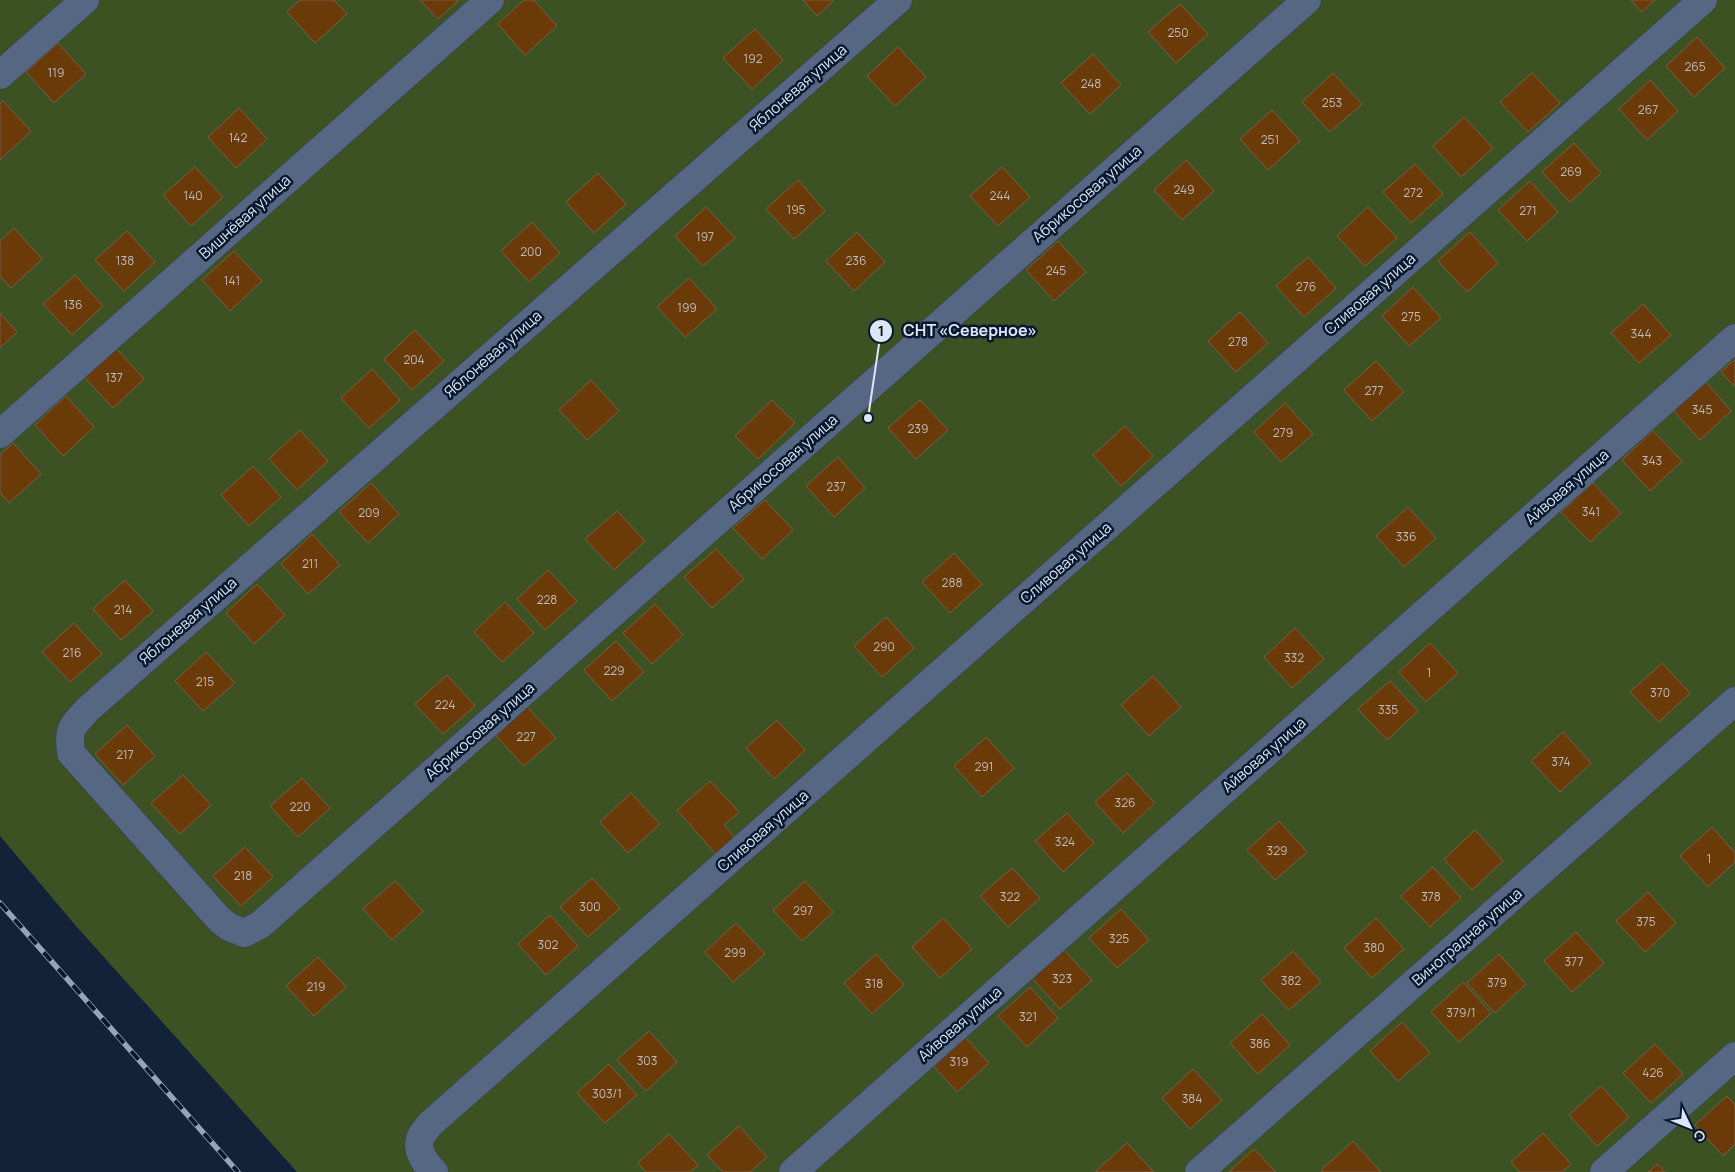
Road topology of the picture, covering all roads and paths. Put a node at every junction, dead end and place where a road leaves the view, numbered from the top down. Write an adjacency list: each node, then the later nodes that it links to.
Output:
1 (85, 0): 6 (street)
2 (490, 0): 8 (street, Вишнёвая улица)
3 (898, 0): 10 (street, Яблоневая улица)
4 (1307, 0): 10 (street, Абрикосовая улица)
5 (1703, 0): 12 (street, Сливовая улица)
6 (0, 75)
7 (1735, 338): 13 (street, Айвовая улица)
8 (0, 434)
9 (1735, 701): 14 (street, Виноградная улица)
10 (260, 925)
11 (1735, 1056): 15 (street)
12 (434, 1172)
13 (793, 1172)
14 (1199, 1172)
15 (1604, 1172)

